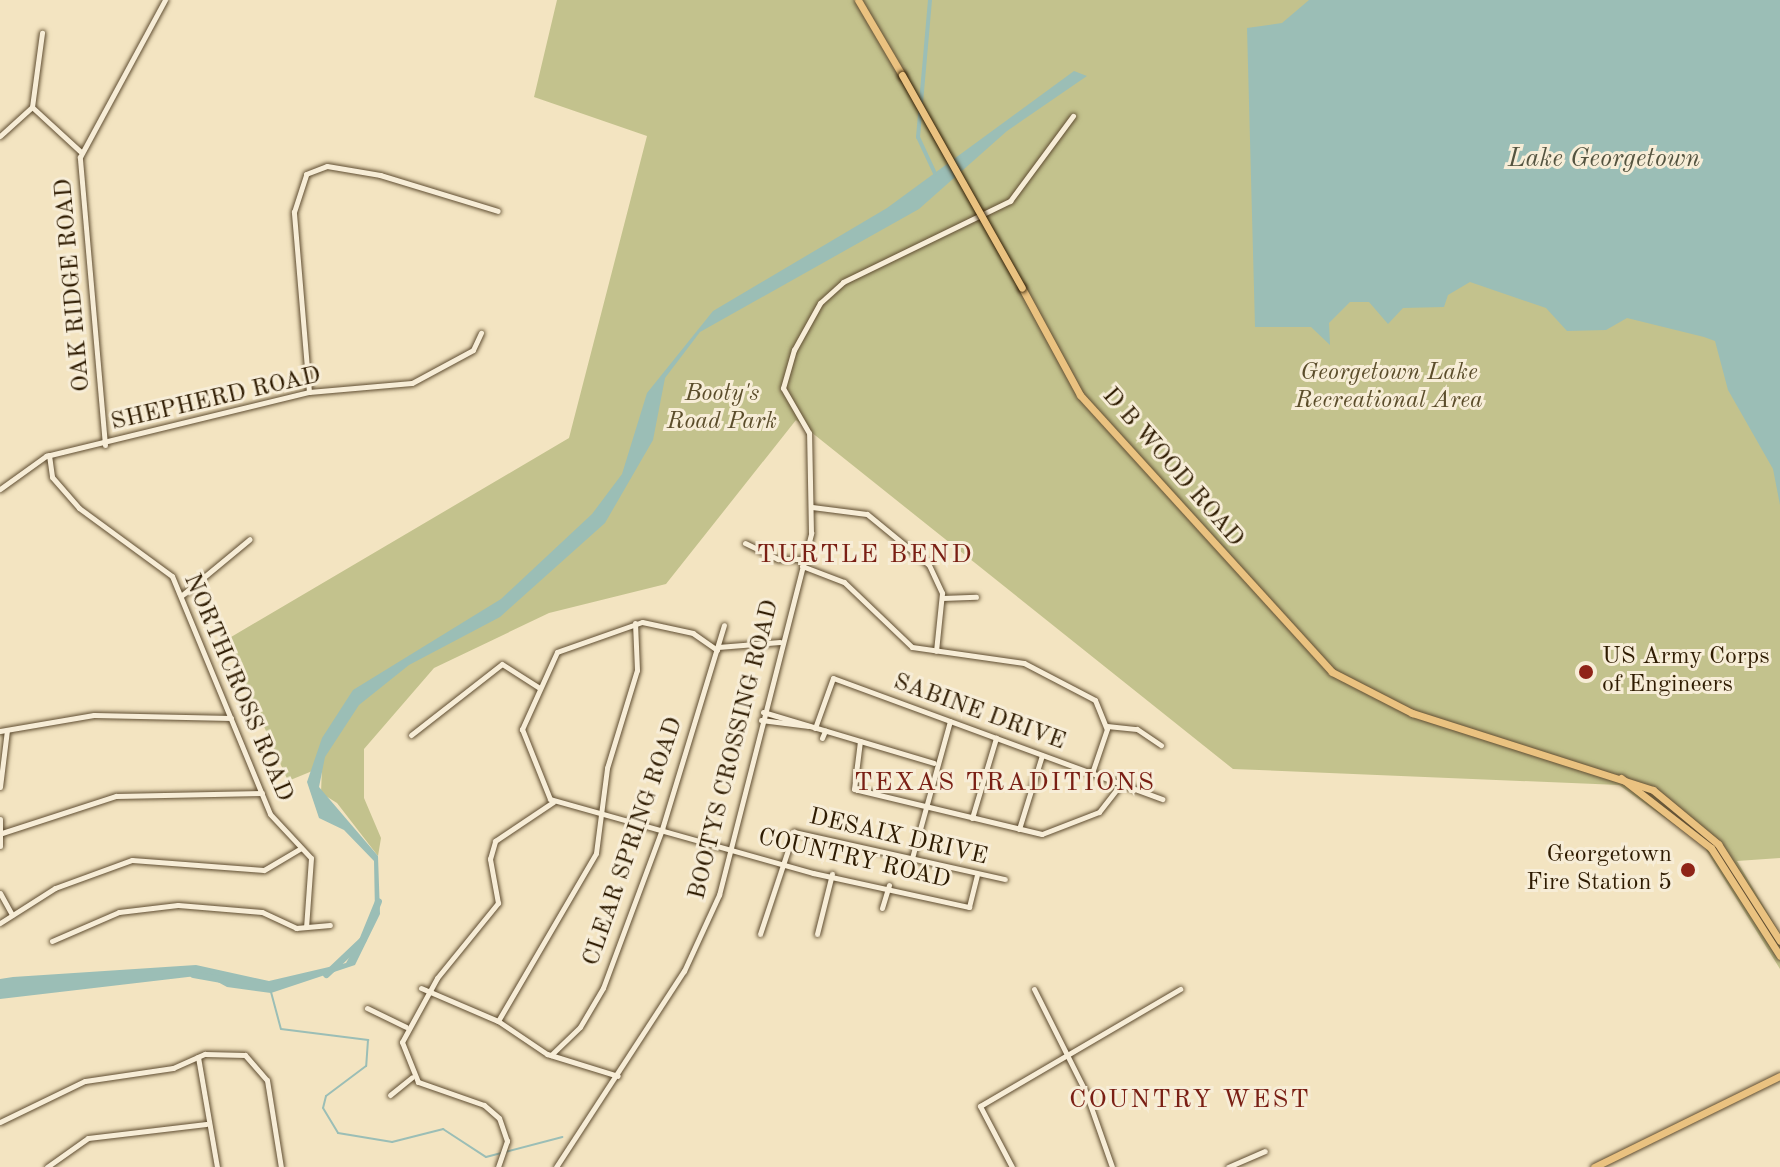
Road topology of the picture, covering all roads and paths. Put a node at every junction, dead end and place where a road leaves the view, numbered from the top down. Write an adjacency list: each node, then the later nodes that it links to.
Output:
1 (165, 0): 7 (street, OAK RIDGE ROAD)
2 (858, 0): 56 (main road, D B WOOD ROAD, bridge)
3 (42, 33): 4 (street)
4 (32, 107): 6 (street); 7 (street)
5 (1073, 116): 14 (street, BOOTYS CROSSING ROAD)
6 (0, 136)
7 (81, 152): 11 (street, OAK RIDGE ROAD)
8 (498, 211): 10 (street)
9 (481, 333): 10 (street, SHEPHERD ROAD)
10 (309, 392): 11 (street, SHEPHERD ROAD)
11 (105, 445): 12 (street, SHEPHERD ROAD)
12 (49, 455): 13 (street, SHEPHERD ROAD); 18 (street, NORTHCROSS ROAD)
13 (0, 489)
14 (812, 507): 17 (street, BOOTYS CROSSING ROAD); 20 (street)
15 (250, 539): 18 (street)
16 (745, 543): 17 (street)
17 (803, 562): 23 (street, BOOTYS CROSSING ROAD); 25 (street)
18 (181, 596): 28 (street, NORTHCROSS ROAD)
19 (976, 597): 20 (street)
20 (942, 598): 25 (street)
21 (635, 623): 24 (street); 26 (street); 49 (street)
22 (724, 625): 24 (street, CLEAR SPRING ROAD)
23 (780, 642): 24 (street); 27 (street, BOOTYS CROSSING ROAD)
24 (718, 648): 52 (street, CLEAR SPRING ROAD)
25 (936, 651): 31 (street)
26 (538, 687): 35 (street); 47 (street)
27 (763, 712): 29 (street, BOOTYS CROSSING ROAD); 32 (street)
28 (231, 718): 33 (street); 45 (street, NORTHCROSS ROAD)
29 (761, 720): 32 (street); 58 (street, BOOTYS CROSSING ROAD)
30 (950, 721): 32 (street, SABINE DRIVE); 37 (street, SABINE DRIVE); 41 (street)
31 (1107, 726): 39 (street); 42 (street)
32 (812, 727): 34 (street)
33 (4, 730): 44 (street)
34 (825, 731): 36 (street); 38 (street)
35 (411, 735)
36 (822, 738)
37 (996, 738): 40 (street, SABINE DRIVE); 50 (street)
38 (860, 741): 41 (street); 48 (street)
39 (1161, 745)
40 (1042, 755): 42 (street, SABINE DRIVE); 53 (street)
41 (934, 763): 48 (street)
42 (1092, 773): 43 (street, SABINE DRIVE)
43 (1121, 784): 46 (street, SABINE DRIVE); 53 (street)
44 (0, 787)
45 (262, 793): 54 (street); 57 (street, NORTHCROSS ROAD)
46 (1162, 799)
47 (553, 802): 49 (street, COUNTRY ROAD); 79 (street)
48 (924, 807): 50 (street); 59 (street)
49 (601, 815): 52 (street, COUNTRY ROAD); 81 (street)
50 (972, 818): 53 (street)
51 (0, 819): 54 (street)
52 (662, 829): 58 (street, COUNTRY ROAD); 83 (street, CLEAR SPRING ROAD)
53 (1019, 829)
54 (2, 833): 55 (street)
55 (0, 846)
56 (1714, 846): 74 (main road, D B WOOD ROAD); 75 (main road, D B WOOD ROAD)
57 (301, 848): 67 (street); 70 (street, NORTHCROSS ROAD)
58 (730, 850): 60 (street, COUNTRY ROAD); 86 (street, BOOTYS CROSSING ROAD)
59 (912, 858): 60 (street, DESAIX DRIVE); 62 (street, DESAIX DRIVE)
60 (785, 864): 61 (street, COUNTRY ROAD); 71 (street, DESAIX DRIVE)
61 (832, 874): 64 (street, COUNTRY ROAD); 72 (street)
62 (977, 876): 63 (street, DESAIX DRIVE); 64 (street, COUNTRY ROAD)
63 (1005, 879)
64 (889, 885): 66 (street)
65 (0, 893): 67 (street)
66 (882, 908)
67 (12, 915): 68 (street)
68 (0, 923)
69 (330, 925): 70 (street)
70 (306, 927): 73 (street)
71 (760, 934)
72 (817, 934)
73 (52, 941)
74 (1780, 941)
75 (1780, 956)
76 (421, 988): 79 (street)
77 (1034, 989): 85 (street)
78 (1180, 989): 85 (street)
79 (428, 992): 81 (street); 82 (street)
80 (367, 1008): 82 (street)
81 (498, 1021): 83 (street)
82 (406, 1027): 88 (street)
83 (551, 1055): 86 (street)
84 (198, 1057): 90 (street); 91 (street); 97 (street)
85 (1070, 1059): 99 (street); 100 (street)
86 (618, 1076): 98 (street, BOOTYS CROSSING ROAD)
87 (1780, 1076): 93 (main road)
88 (412, 1077): 89 (street); 94 (street)
89 (390, 1095)
90 (0, 1122)
91 (206, 1124): 95 (street); 96 (street)
92 (1265, 1151): 101 (street)
93 (1615, 1163): 102 (main road)
94 (500, 1164)
95 (47, 1167)
96 (217, 1167)
97 (281, 1167)
98 (556, 1167)
99 (1012, 1167)
100 (1112, 1167)
101 (1228, 1167)
102 (1594, 1167)

